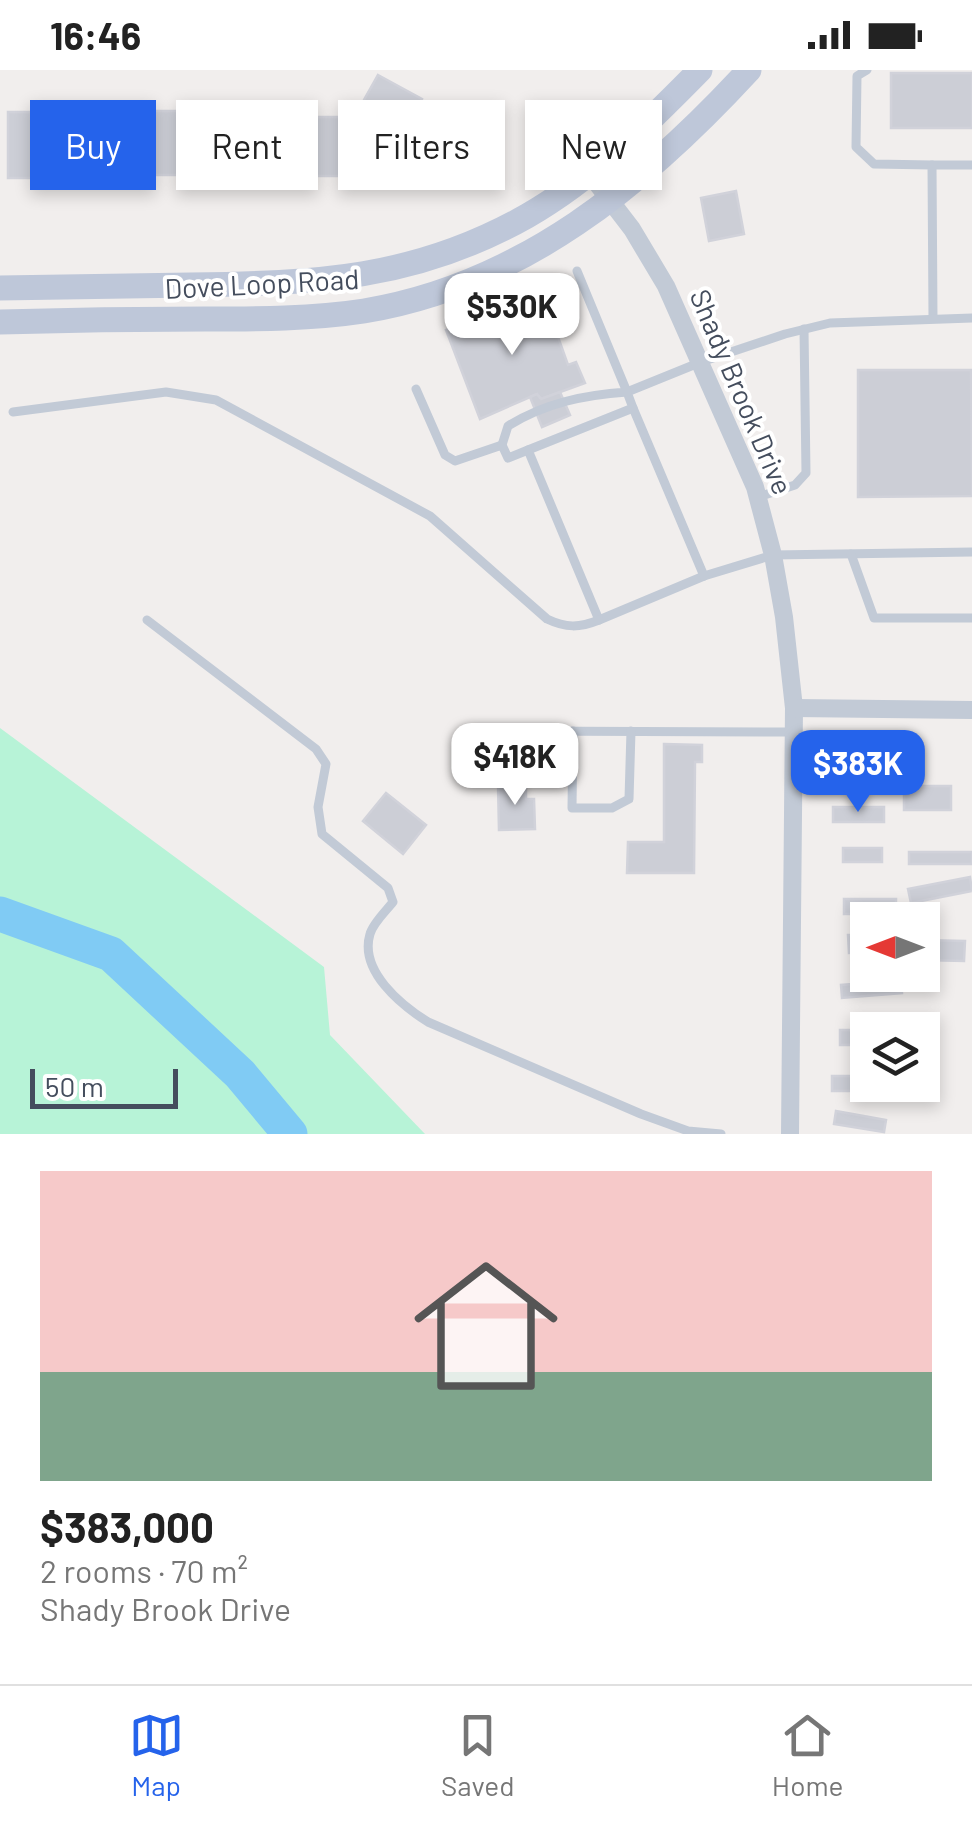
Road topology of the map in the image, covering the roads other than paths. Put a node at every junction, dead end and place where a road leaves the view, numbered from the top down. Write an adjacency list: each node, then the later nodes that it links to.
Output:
1 (700, 70): 4 (main road, Dove Loop Road)
2 (749, 70): 9 (main road, Dove Loop Road)
3 (868, 70): 5 (lane)
4 (662, 109)
5 (932, 166): 6 (lane); 12 (lane)
6 (972, 166)
7 (562, 190): 11 (main road, Dove Loop Road)
8 (602, 190): 9 (street, Shady Brook Drive)
9 (610, 201): 14 (main road, Dove Loop Road); 16 (street, Shady Brook Drive)
10 (577, 271): 18 (lane)
11 (0, 288)
12 (933, 318): 13 (lane); 15 (lane)
13 (972, 318)
14 (0, 322)
15 (804, 330): 16 (lane); 23 (lane)
16 (701, 362): 18 (lane); 23 (street, Shady Brook Drive)
17 (416, 389): 21 (lane)
18 (627, 392): 19 (lane); 21 (lane)
19 (633, 408): 22 (lane); 27 (lane)
20 (13, 412): 30 (lane)
21 (502, 445): 22 (lane)
22 (528, 450): 30 (lane)
23 (758, 496): 25 (street, Shady Brook Drive)
24 (972, 552): 26 (lane)
25 (773, 554): 26 (lane); 27 (lane); 31 (street, Shady Brook Drive)
26 (851, 554): 28 (lane)
27 (704, 576): 30 (lane)
28 (972, 618)
29 (147, 620): 37 (lane)
30 (598, 620)
31 (794, 708): 32 (street); 36 (street, Shady Brook Drive)
32 (972, 710)
33 (516, 731): 34 (lane)
34 (574, 731): 35 (lane); 35 (lane)
35 (631, 732): 36 (lane)
36 (794, 732): 38 (street, Shady Brook Drive)
37 (720, 1134)
38 (790, 1134)

